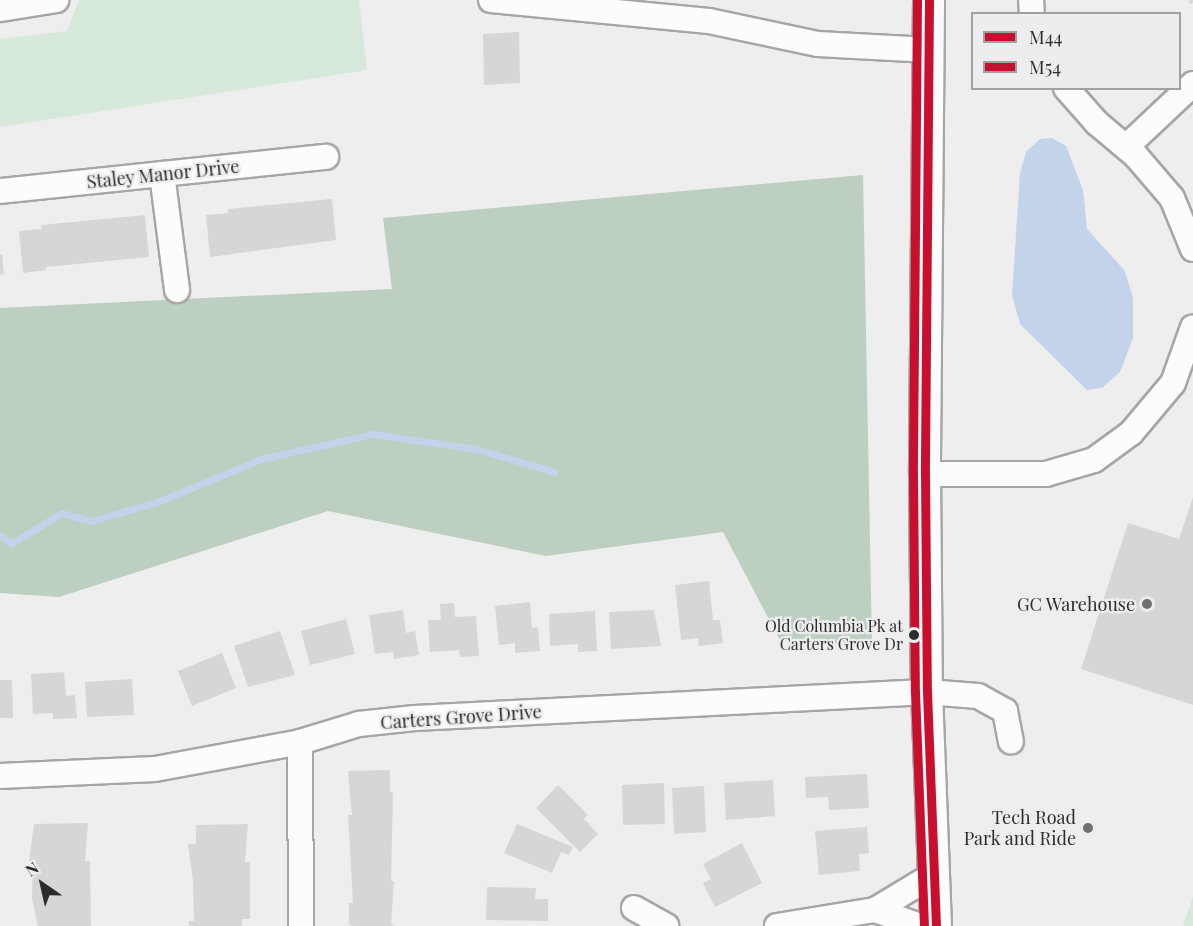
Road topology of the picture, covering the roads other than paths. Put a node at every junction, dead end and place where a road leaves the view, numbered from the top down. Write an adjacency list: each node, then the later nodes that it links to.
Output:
1 (56, 0): 4 (street)
2 (491, 0): 5 (street)
3 (929, 0): 5 (main road)
4 (0, 9)
5 (929, 50): 15 (main road)
6 (1193, 84): 8 (street)
7 (1068, 90): 8 (street)
8 (1126, 147): 12 (street)
9 (326, 157): 10 (street, Staley Manor Drive)
10 (162, 174): 11 (street, Staley Manor Drive); 13 (street)
11 (0, 191)
12 (1193, 249)
13 (177, 290)
14 (1193, 327): 15 (street)
15 (925, 474): 16 (main road)
16 (927, 692): 17 (street, Carters Grove Drive); 18 (street, Carters Grove Drive); 20 (main road)
17 (300, 741): 19 (street, Carters Grove Drive); 23 (street)
18 (1011, 741)
19 (0, 776)
20 (933, 875): 22 (street); 27 (main road)
21 (634, 908): 24 (street)
22 (875, 910): 25 (street); 26 (street)
23 (301, 926)
24 (666, 926)
25 (777, 926)
26 (920, 926)
27 (936, 926)

